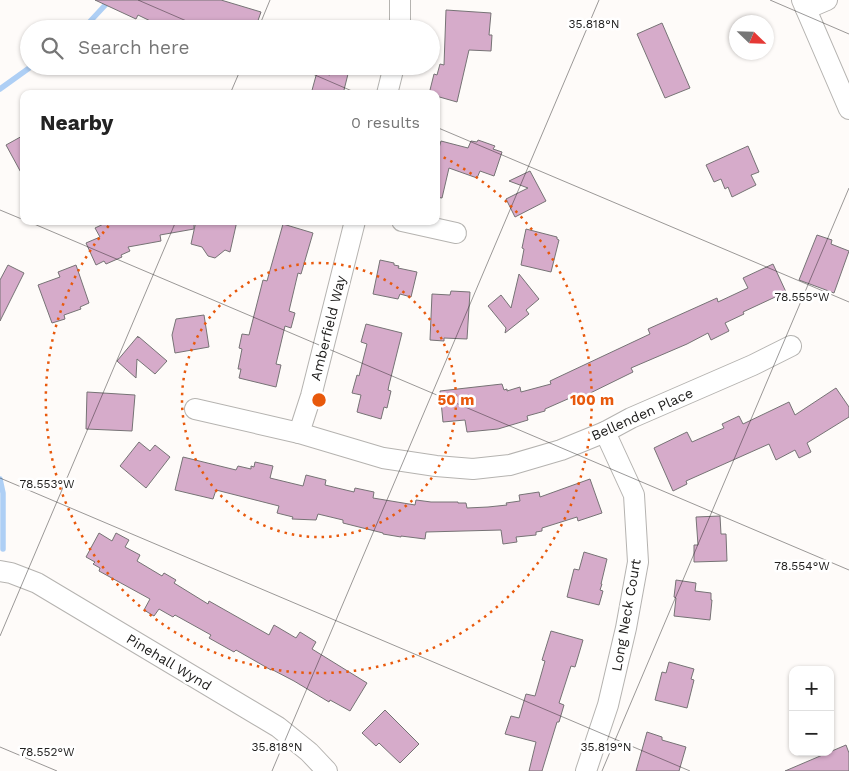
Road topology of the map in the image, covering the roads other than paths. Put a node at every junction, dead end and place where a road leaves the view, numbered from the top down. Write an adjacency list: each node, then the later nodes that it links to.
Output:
1 (400, 0): 4 (street)
2 (827, 0): 3 (street)
3 (804, 5): 7 (street)
4 (400, 20)
5 (392, 75): 6 (street)
6 (388, 90)
7 (849, 109)
8 (353, 225): 14 (street, Amberfield Way)
9 (420, 225): 10 (street)
10 (456, 233)
11 (791, 346): 13 (street, Bellenden Place)
12 (195, 409): 14 (street, Bellenden Place)
13 (605, 432): 14 (street, Bellenden Place); 17 (street, Long Neck Court)
14 (300, 433)
15 (0, 571): 16 (street, Pinehall Wynd)
16 (327, 771)
17 (586, 771)

